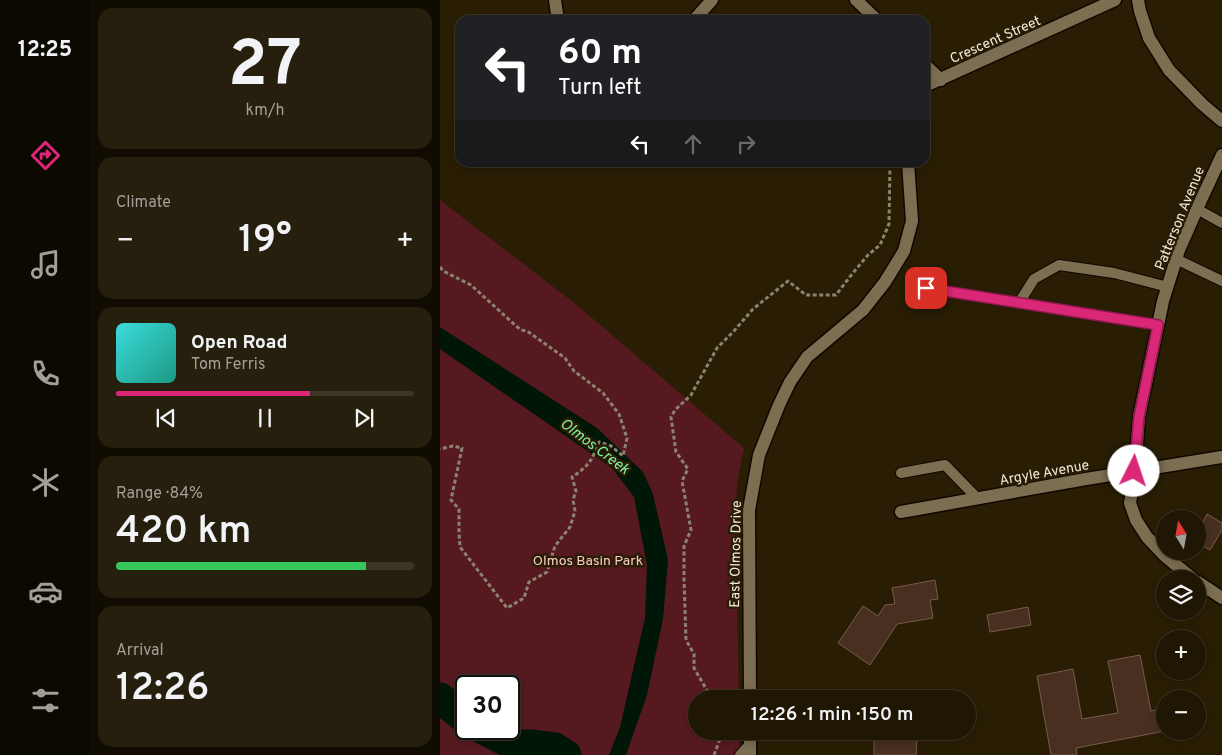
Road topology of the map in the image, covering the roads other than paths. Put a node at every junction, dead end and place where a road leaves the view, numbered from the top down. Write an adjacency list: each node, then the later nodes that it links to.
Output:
1 (555, 0): 6 (street)
2 (712, 0): 7 (street)
3 (856, 0): 8 (street)
4 (1115, 0): 10 (street, Crescent Street)
5 (1138, 0): 12 (street)
6 (557, 15)
7 (698, 15)
8 (872, 15)
9 (930, 70): 10 (street)
10 (941, 80): 11 (street, Crescent Street)
11 (930, 84)
12 (1222, 121)
13 (1222, 155): 15 (street, Patterson Avenue)
14 (908, 167): 31 (street, East Olmos Drive)
15 (1197, 209): 16 (lane); 17 (street, Patterson Avenue)
16 (1222, 223)
17 (1176, 258): 18 (lane); 19 (street, Patterson Avenue)
18 (1222, 281)
19 (1168, 287): 21 (lane); 22 (street, Patterson Avenue)
20 (926, 288): 21 (lane)
21 (1019, 303): 22 (lane)
22 (1158, 325): 24 (street, Patterson Avenue)
23 (1222, 457): 24 (street, Argyle Avenue)
24 (1134, 471): 26 (street, Argyle Avenue); 28 (street, Patterson Avenue)
25 (901, 473): 26 (lane)
26 (978, 499): 27 (street, Argyle Avenue)
27 (901, 512)
28 (1182, 570)
29 (1206, 587): 30 (street)
30 (1222, 598)
31 (750, 690)
32 (750, 744): 33 (lane)
33 (740, 755)

